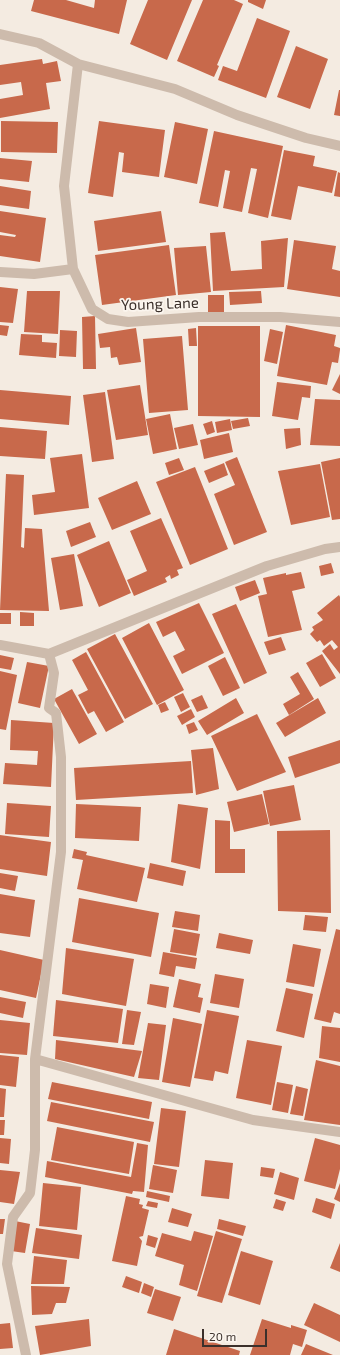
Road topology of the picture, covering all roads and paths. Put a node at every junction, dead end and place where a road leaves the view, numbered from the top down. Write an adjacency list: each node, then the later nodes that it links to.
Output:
1 (0, 34): 2 (street)
2 (78, 64): 3 (street); 4 (street, Young Lane)
3 (340, 146)
4 (73, 269): 5 (street); 6 (street, Young Lane)
5 (0, 272)
6 (340, 322)
7 (340, 547): 9 (street)
8 (0, 645): 9 (street)
9 (50, 654): 10 (street)
10 (36, 1059): 11 (street); 12 (street)
11 (340, 1132)
12 (26, 1355)

